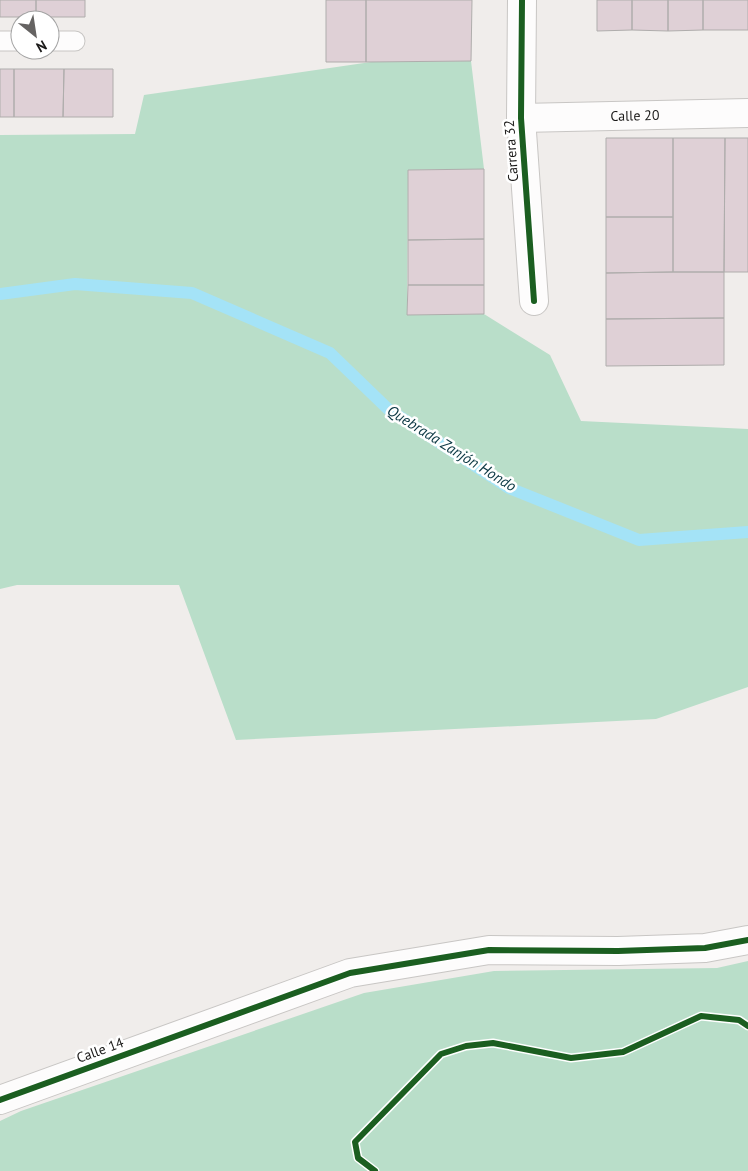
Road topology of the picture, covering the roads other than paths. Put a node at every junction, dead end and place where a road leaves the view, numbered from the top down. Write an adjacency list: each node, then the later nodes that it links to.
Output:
1 (522, 0): 5 (street, Carrera 32)
2 (60, 42): 3 (lane)
3 (75, 42)
4 (748, 113): 5 (street, Calle 20)
5 (521, 118): 6 (street, Carrera 32)
6 (534, 301)
7 (748, 940): 8 (street, Calle 14)
8 (0, 1100)

